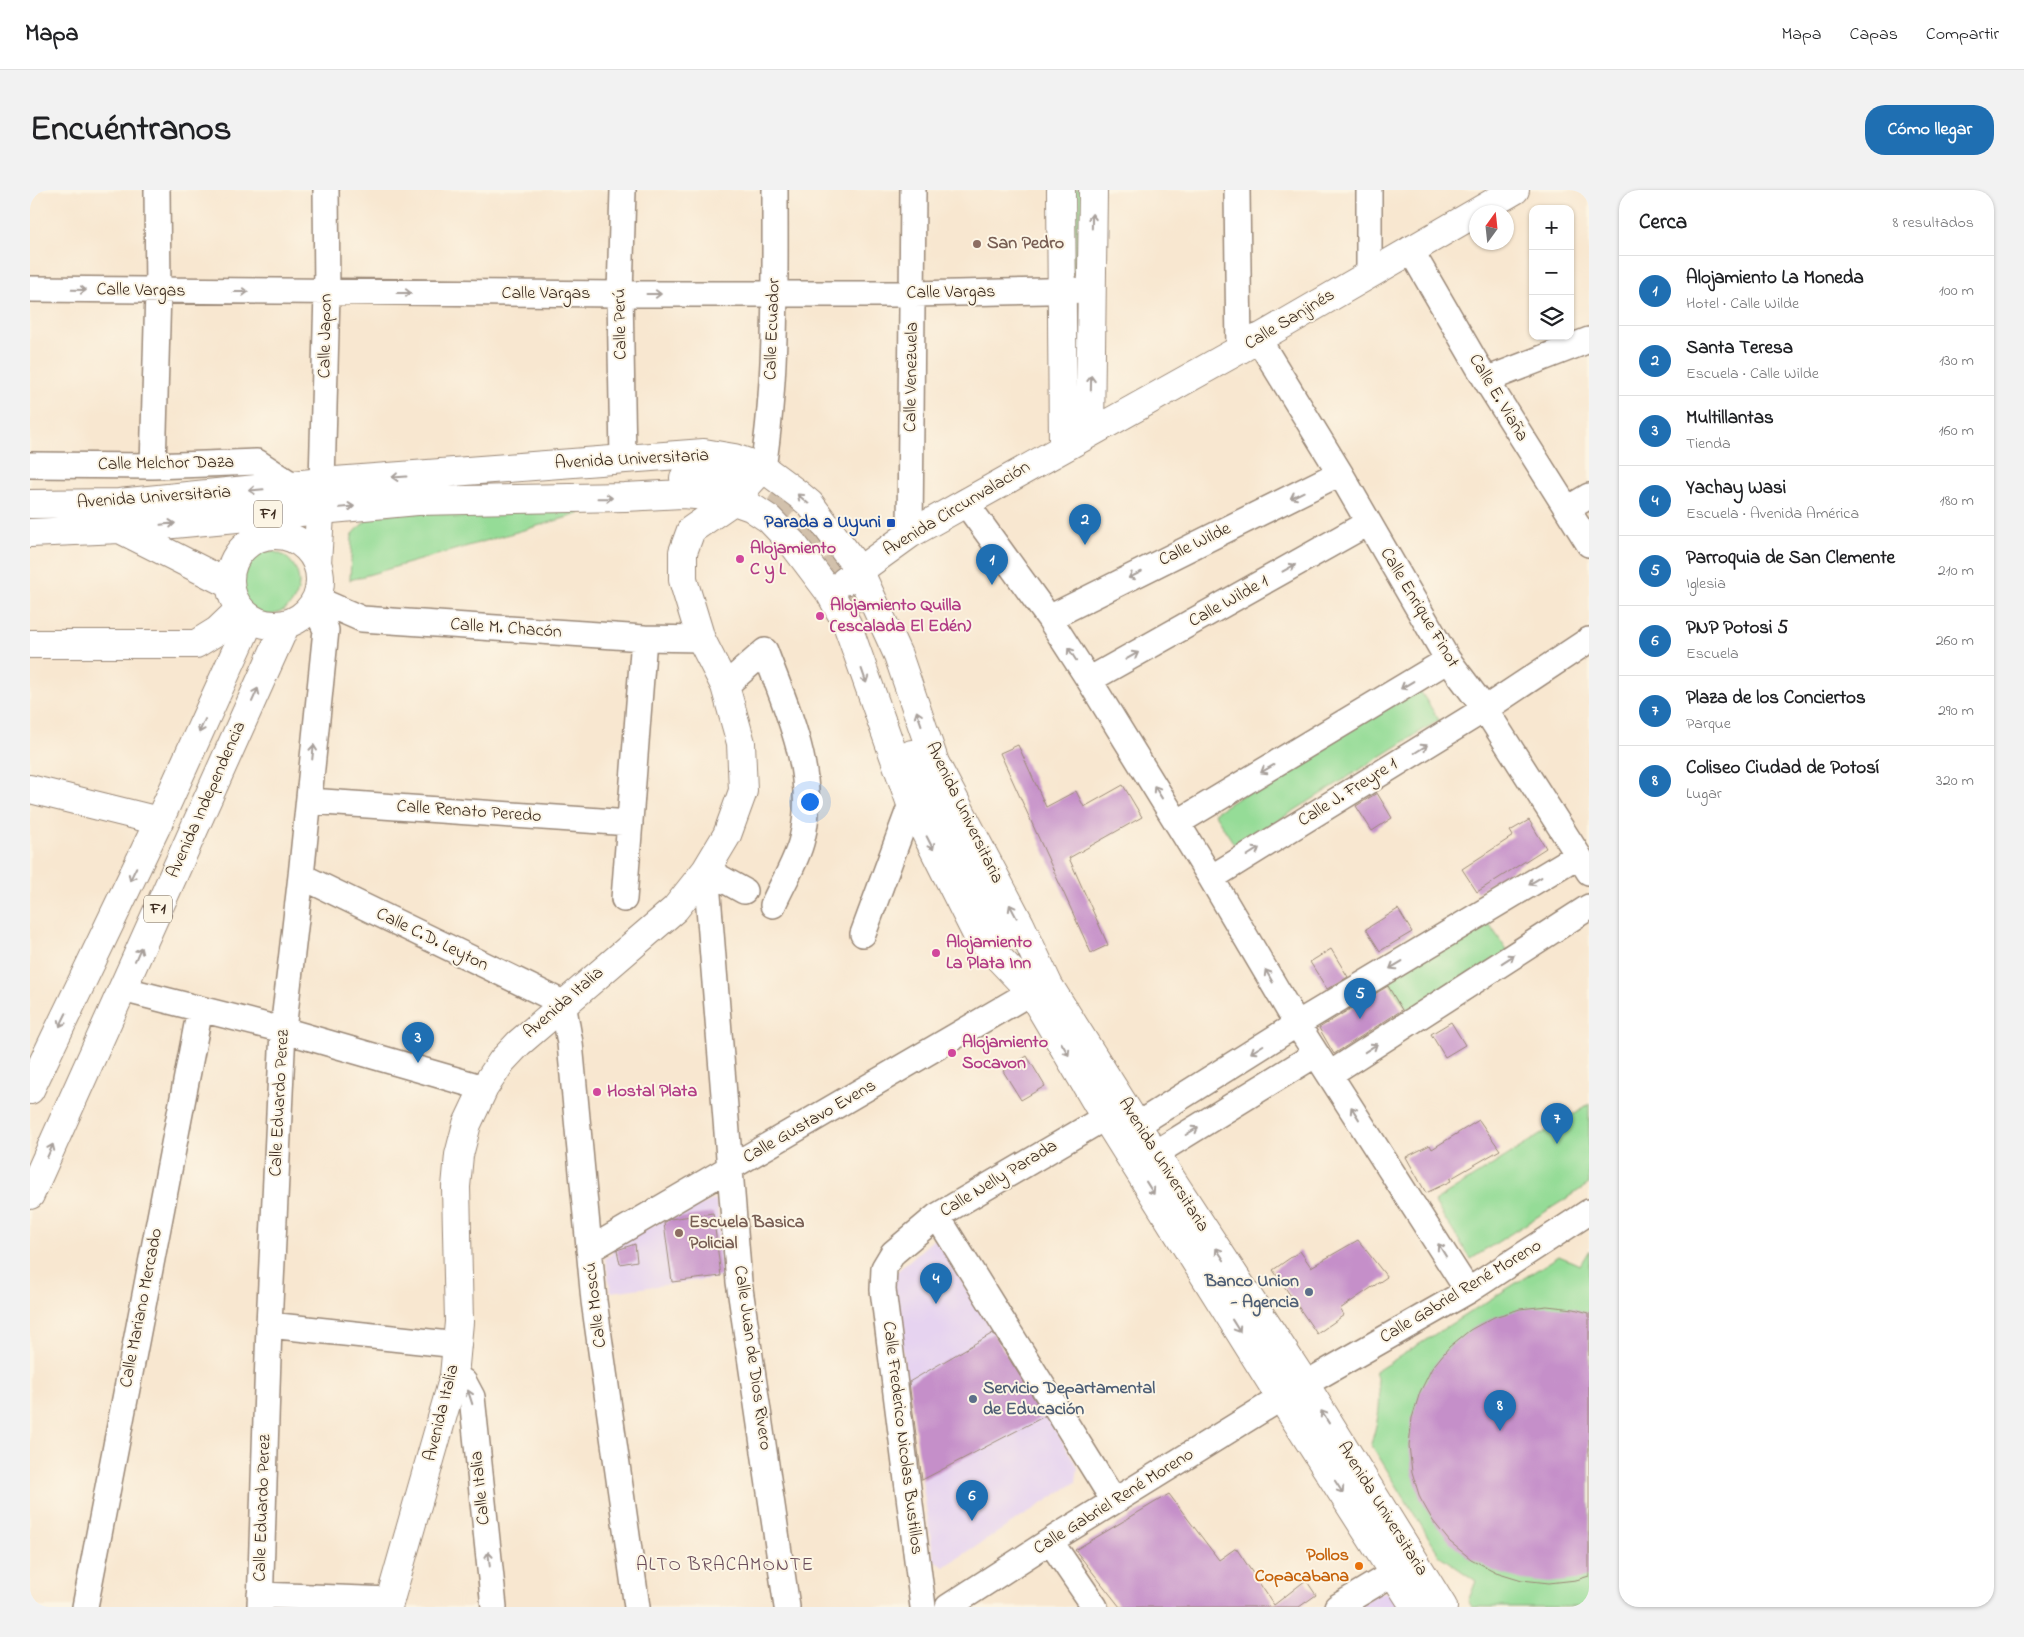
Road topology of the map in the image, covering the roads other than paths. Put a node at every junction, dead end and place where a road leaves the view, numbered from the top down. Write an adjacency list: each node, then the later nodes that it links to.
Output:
1 (157, 190): 15 (street)
2 (326, 190): 17 (street, Calle Japon)
3 (624, 190): 18 (street, Calle Perú)
4 (775, 190): 19 (street, Calle Ecuador)
5 (913, 190): 20 (street, Calle Venezuela)
6 (1061, 190): 16 (main road)
7 (1093, 190): 14 (main road, one-way to 7)
8 (1237, 190): 22 (street)
9 (1369, 190): 12 (street)
10 (1510, 191): 11 (main road, Calle Sanjinés)
11 (1410, 249): 12 (main road, Calle Sanjinés); 23 (street, Calle E. Viaña)
12 (1368, 274): 22 (main road, Calle Sanjinés)
13 (30, 289): 15 (street, Calle Vargas, one-way to 15)
14 (1092, 290): 16 (street, Calle Vargas); 24 (main road, one-way to 14)
15 (158, 291): 17 (street, Calle Vargas, one-way to 17); 28 (street)
16 (1062, 291): 20 (street, Calle Vargas); 25 (main road)
17 (327, 292): 18 (street, Calle Vargas, one-way to 18); 35 (street, Calle Japon)
18 (620, 294): 19 (street, Calle Vargas, one-way to 19); 26 (street, Calle Perú)
19 (775, 294): 20 (street, Calle Vargas); 29 (street, Calle Ecuador)
20 (914, 294): 47 (street, Calle Venezuela)
21 (1589, 340): 23 (street)
22 (1248, 344): 24 (main road, Calle Sanjinés); 30 (street, Calle Enrique Finot)
23 (1486, 380): 41 (street, Calle E. Viaña)
24 (1090, 432): 25 (main road, Calle Sanjinés)
25 (1063, 447): 39 (main road, Avenida Circunvalación)
26 (623, 458): 29 (main road, Avenida Universitaria); 31 (main road, Avenida Universitaria)
27 (30, 465): 28 (street, Calle Melchor Daza)
28 (153, 466): 37 (street, Calle Melchor Daza)
29 (763, 468): 33 (main road); 52 (main road, Avenida Universitaria, one-way to 29)
30 (1340, 473): 42 (street, Calle Enrique Finot); 58 (street, Calle Wilde, one-way to 58)
31 (447, 474): 32 (main road); 35 (main road, Avenida Universitaria, one-way to 35)
32 (544, 482): 33 (main road); 38 (main road)
33 (732, 489): 34 (main road, Avenida Universitaria); 44 (main road); 54 (main road, Avenida Universitaria)
34 (682, 494): 38 (main road, Avenida Universitaria, one-way to 34); 44 (main road, Avenida Italia)
35 (321, 496): 37 (main road, Avenida Universitaria / F1); 38 (main road, Avenida Universitaria / F1, one-way to 38); 51 (main road)
36 (1589, 496): 41 (street)
37 (291, 499): 40 (main road, Avenida Universitaria / F1, one-way to 40); 43 (main road, Avenida Universitaria / F1, one-way to 37); 48 (main road)
38 (417, 500)
39 (965, 502): 47 (main road, Avenida Circunvalación); 58 (street)
40 (30, 504)
41 (1567, 510): 50 (street, Calle E. Viaña)
42 (1368, 523): 64 (street, Calle Enrique Finot); 65 (street, Calle Wilde 1, one-way to 42)
43 (120, 529): 45 (main road, Avenida Universitaria / F1); 53 (main road, F1)
44 (691, 530): 61 (main road, Avenida Italia)
45 (72, 531): 46 (main road, Avenida Universitaria / F1); 49 (street)
46 (30, 533)
47 (910, 534): 52 (main road, Avenida Circunvalación)
48 (254, 539): 51 (main road, F1); 53 (main road, F1)
49 (30, 541)
50 (1589, 544)
51 (317, 564): 55 (main road)
52 (859, 570): 54 (main road, Avenida Circunvalación); 84 (main road, Avenida Universitaria, one-way to 52)
53 (229, 584): 57 (main road)
54 (830, 593): 70 (main road, Avenida Universitaria, one-way to 70)
55 (315, 601): 59 (main road); 60 (street, Calle M. Chacón); 69 (street, Calle Eduardo Perez, one-way to 55)
56 (860, 612): 84 (main road)
57 (245, 614): 59 (main road); 63 (main road); 71 (main road, Avenida Independencia / F1, one-way to 71)
58 (1049, 618): 65 (street, one-way to 58)
59 (286, 624): 83 (main road, Avenida Independencia / F1, one-way to 59)
60 (644, 638): 61 (street, Calle M. Chacón); 72 (street)
61 (701, 639): 66 (main road, Avenida Italia)
62 (1589, 640): 67 (street, Calle J. Freyre 1)
63 (30, 644)
64 (1448, 660): 67 (street, Calle Enrique Finot); 73 (street, one-way to 73)
65 (1089, 680): 73 (street, one-way to 65)
66 (725, 686): 75 (main road, Avenida Italia); 80 (street)
67 (1485, 709): 74 (street, Calle Enrique Finot); 76 (street, Calle J. Freyre 1, one-way to 67)
68 (30, 790): 71 (main road)
69 (309, 801): 72 (street, Calle Renato Peredo); 77 (street, Calle Eduardo Perez)
70 (911, 804): 82 (street); 84 (main road, Avenida Universitaria, one-way to 84)
71 (159, 821): 92 (main road, Avenida Independencia / F1, one-way to 92)
72 (630, 823): 79 (street)
73 (1178, 834): 76 (street)
74 (1583, 864): 87 (street, Calle Nelly Parada, one-way to 87)
75 (706, 870): 78 (street); 85 (main road, Avenida Italia); 95 (street, Calle Juan de Dios Rivero)
76 (1202, 874): 87 (street, one-way to 76)
77 (301, 876): 85 (street, Calle C.D. Leyton); 88 (street, Calle Eduardo Perez)
78 (744, 891)
79 (624, 899)
80 (772, 905)
81 (1589, 907): 90 (street, one-way to 81)
82 (863, 934)
83 (122, 989): 86 (street); 96 (main road, Avenida Independencia / F1, one-way to 83)
84 (1040, 989): 93 (main road, Avenida Universitaria); 95 (street, Calle Gustavo Evens)
85 (563, 1003): 91 (main road, Avenida Italia); 99 (street, Calle Moscú)
86 (200, 1009): 88 (street); 112 (street, Calle Mariano Mercado)
87 (1297, 1024): 89 (street); 93 (street, Calle Nelly Parada, one-way to 93)
88 (283, 1030): 91 (street); 102 (street, Calle Eduardo Perez)
89 (1316, 1054): 90 (street); 94 (street, one-way to 89)
90 (1330, 1074): 101 (street, one-way to 90)
91 (484, 1088): 103 (main road, Avenida Italia)
92 (30, 1090)
93 (1122, 1121): 94 (main road, Avenida Universitaria); 98 (street, Calle Nelly Parada)
94 (1145, 1160): 105 (main road, Avenida Universitaria, one-way to 94); 106 (main road, Avenida Universitaria, one-way to 106)
95 (730, 1168): 99 (street, Calle Gustavo Evens); 115 (street, Calle Juan de Dios Rivero)
96 (30, 1195)
97 (1589, 1212): 101 (street, Calle Gabriel René Moreno)
98 (937, 1216): 100 (street, Calle Nelly Parada); 107 (street)
99 (589, 1250): 114 (street, Calle Moscú)
100 (884, 1268): 116 (street, Calle Frederico Nicolas Bustillos)
101 (1468, 1292): 105 (street, Calle Gabriel René Moreno)
102 (269, 1325): 103 (street); 110 (street, Calle Eduardo Perez)
103 (458, 1333): 104 (main road, Avenida Italia)
104 (454, 1376): 111 (main road, Avenida Italia); 113 (street, Calle Italia, one-way to 104)
105 (1305, 1384): 106 (main road); 109 (main road, Avenida Universitaria, one-way to 105)
106 (1281, 1398): 107 (street, Calle Gabriel René Moreno); 109 (main road, Avenida Universitaria, one-way to 109)
107 (1114, 1501): 108 (street, Calle Gabriel René Moreno)
108 (1050, 1541): 117 (street, Calle Gabriel René Moreno); 118 (street)
109 (1404, 1567): 119 (street); 120 (main road, Avenida Universitaria); 121 (main road, Avenida Universitaria)
110 (260, 1601): 111 (street)
111 (389, 1603)
112 (85, 1607)
113 (494, 1607)
114 (637, 1607)
115 (787, 1607)
116 (923, 1607)
117 (948, 1607)
118 (1095, 1607)
119 (1337, 1607)
120 (1415, 1607)
121 (1443, 1607)

